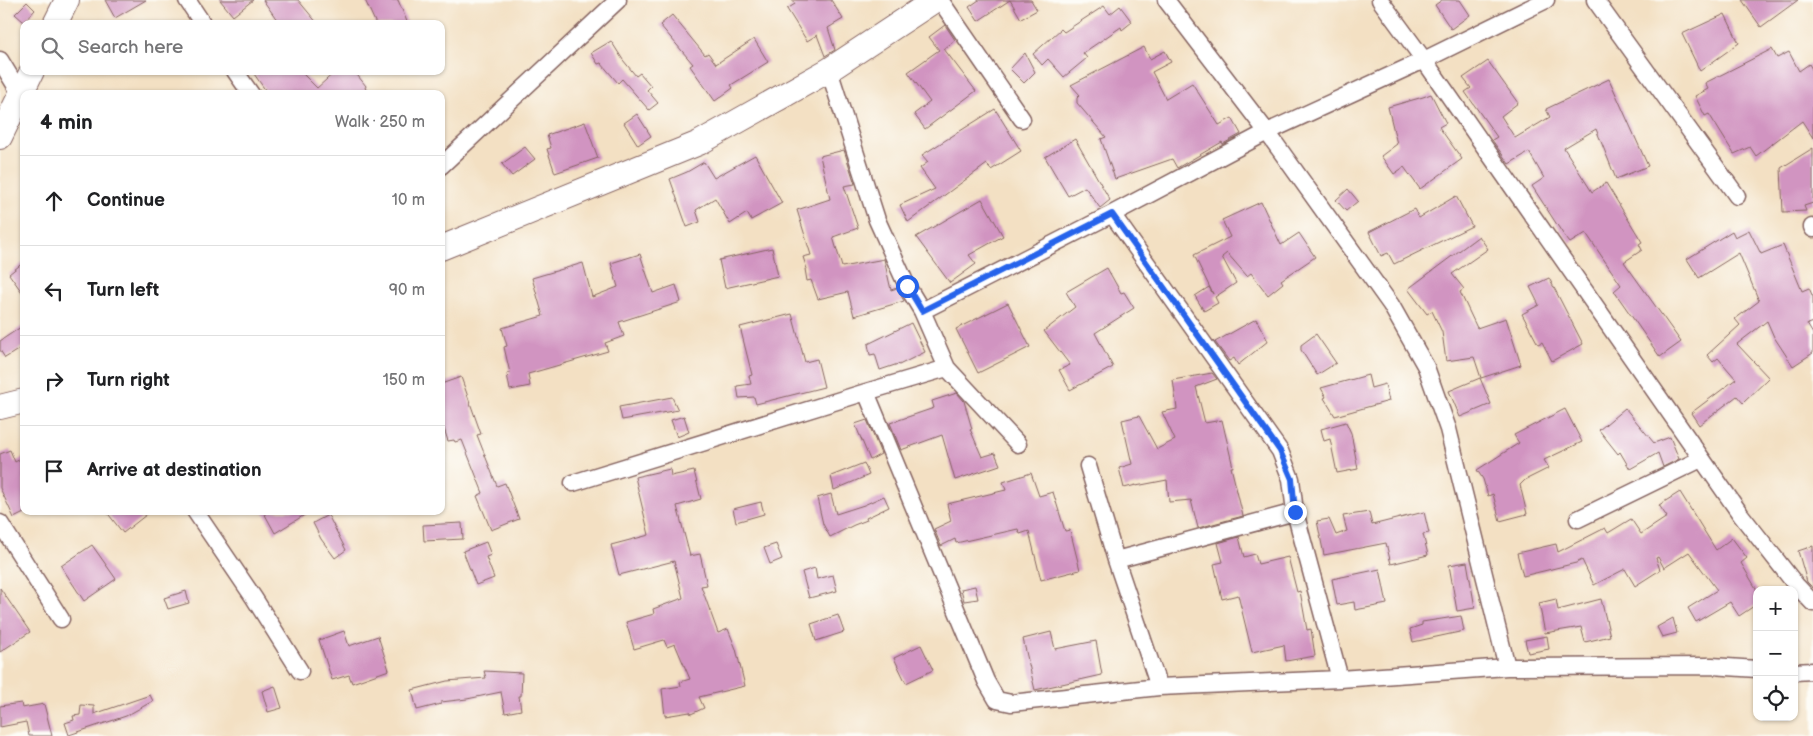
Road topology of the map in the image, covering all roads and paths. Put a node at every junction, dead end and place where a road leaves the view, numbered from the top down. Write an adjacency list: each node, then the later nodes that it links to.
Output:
1 (67, 0): 10 (street)
2 (187, 0): 11 (street)
3 (618, 0): 23 (street)
4 (935, 0): 14 (street)
5 (940, 0): 20 (street)
6 (1166, 0): 21 (street)
7 (1380, 0): 13 (street)
8 (1546, 0): 13 (street)
9 (1595, 0): 24 (street)
10 (58, 20)
11 (200, 20)
12 (0, 60): 19 (street)
13 (1424, 60): 21 (street); 33 (street)
14 (829, 70): 26 (street); 27 (street)
15 (30, 75): 17 (street)
16 (238, 75): 18 (street)
17 (22, 90)
18 (247, 90)
19 (20, 94): 22 (street)
20 (1022, 119)
21 (1267, 132): 25 (street); 43 (street)
22 (0, 137)
23 (445, 162)
24 (1737, 196)
25 (1112, 214): 27 (street); 36 (street)
26 (445, 246)
27 (922, 311): 28 (street)
28 (947, 368): 29 (street); 32 (street)
29 (866, 392): 35 (street); 49 (street)
30 (20, 402): 31 (street)
31 (0, 407)
32 (1018, 444)
33 (1701, 459): 38 (street); 41 (street)
34 (1088, 466): 40 (street)
35 (573, 483)
36 (1295, 512): 40 (street); 48 (street)
37 (198, 515): 45 (street)
38 (1578, 519)
39 (0, 523): 42 (street)
40 (1116, 560): 49 (street)
41 (1813, 603)
42 (61, 619)
43 (1507, 667): 44 (street); 48 (street)
44 (1753, 669)
45 (300, 671)
46 (1813, 671): 47 (street)
47 (1798, 672)
48 (1340, 680): 49 (street)
49 (1159, 687)

